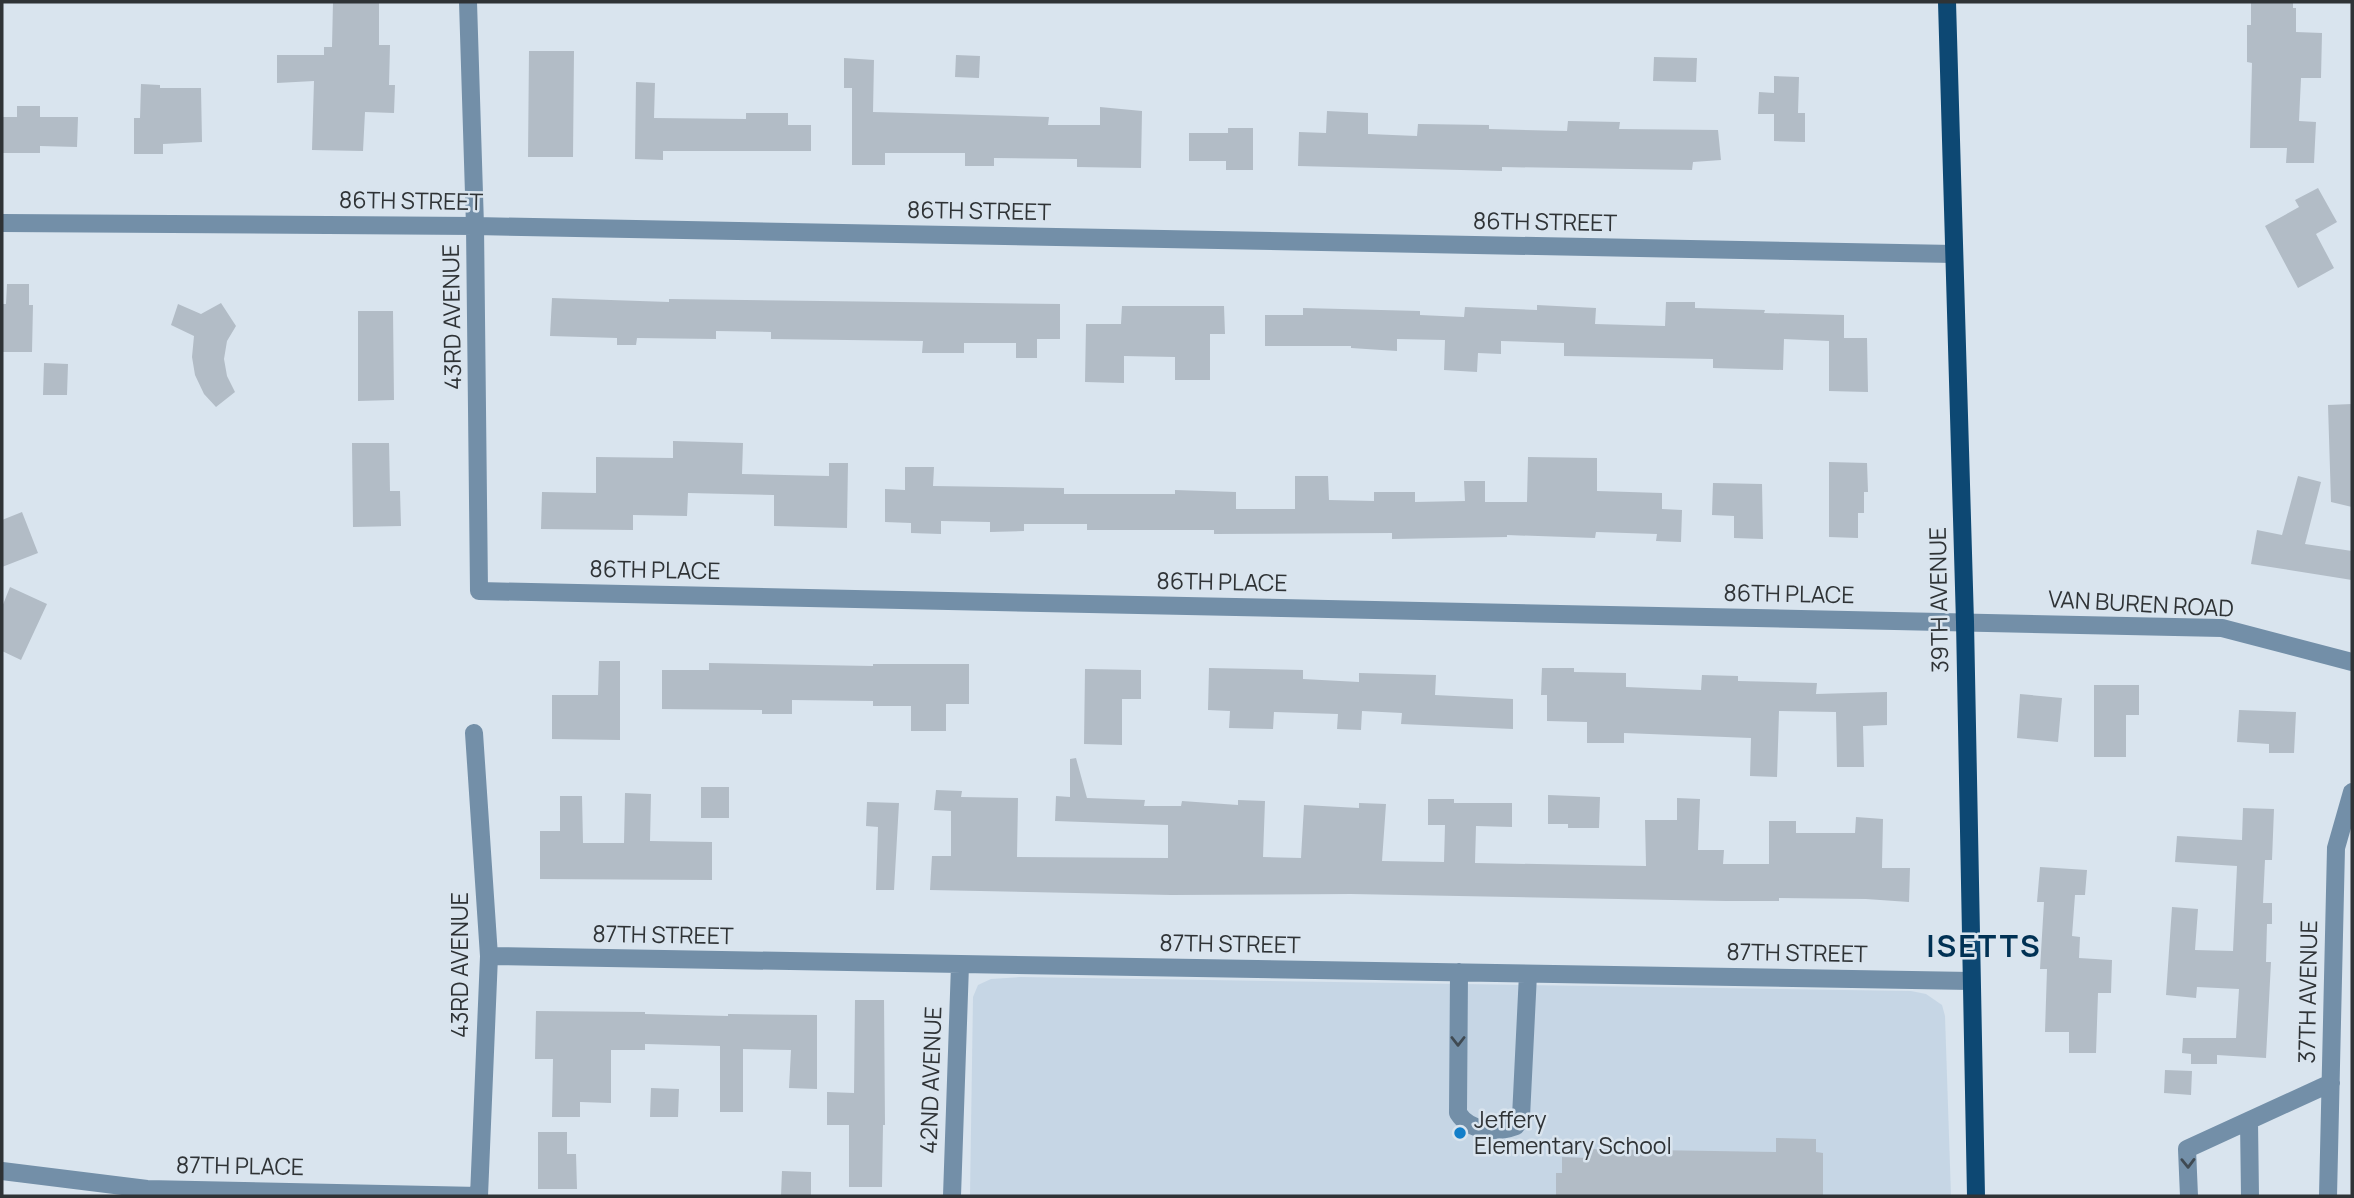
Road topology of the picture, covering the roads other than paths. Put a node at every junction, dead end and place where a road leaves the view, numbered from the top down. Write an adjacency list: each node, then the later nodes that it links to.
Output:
1 (468, 2): 4 (street, 43RD AVENUE)
2 (1947, 2): 5 (main road, 39TH AVENUE)
3 (2, 223): 4 (street, 86TH STREET)
4 (475, 226): 5 (street, 86TH STREET); 6 (street, 43RD AVENUE)
5 (1954, 254): 7 (main road, 39TH AVENUE)
6 (479, 591): 7 (street, 86TH PLACE)
7 (1965, 622): 8 (street, VAN BUREN ROAD); 15 (main road, 39TH AVENUE)
8 (2352, 662)
9 (474, 733): 11 (street, 43RD AVENUE)
10 (2352, 792): 16 (street, 37TH AVENUE)
11 (489, 956): 12 (street, 87TH STREET); 20 (street, 43RD AVENUE)
12 (960, 965): 13 (street, 87TH STREET); 21 (street, 42ND AVENUE)
13 (1459, 972): 14 (street, 87TH STREET); 14 (street, one-way to 14)
14 (1528, 974): 15 (street, 87TH STREET)
15 (1971, 981): 22 (main road, 39TH AVENUE)
16 (2330, 1083): 17 (street); 25 (street, 37TH AVENUE)
17 (2249, 1121): 23 (street, one-way to 23); 24 (street)
18 (2, 1171): 19 (street, 87TH PLACE)
19 (147, 1193): 20 (street, 87TH PLACE)
20 (479, 1196)
21 (952, 1196)
22 (1976, 1196)
23 (2189, 1196)
24 (2250, 1196)
25 (2328, 1196)

